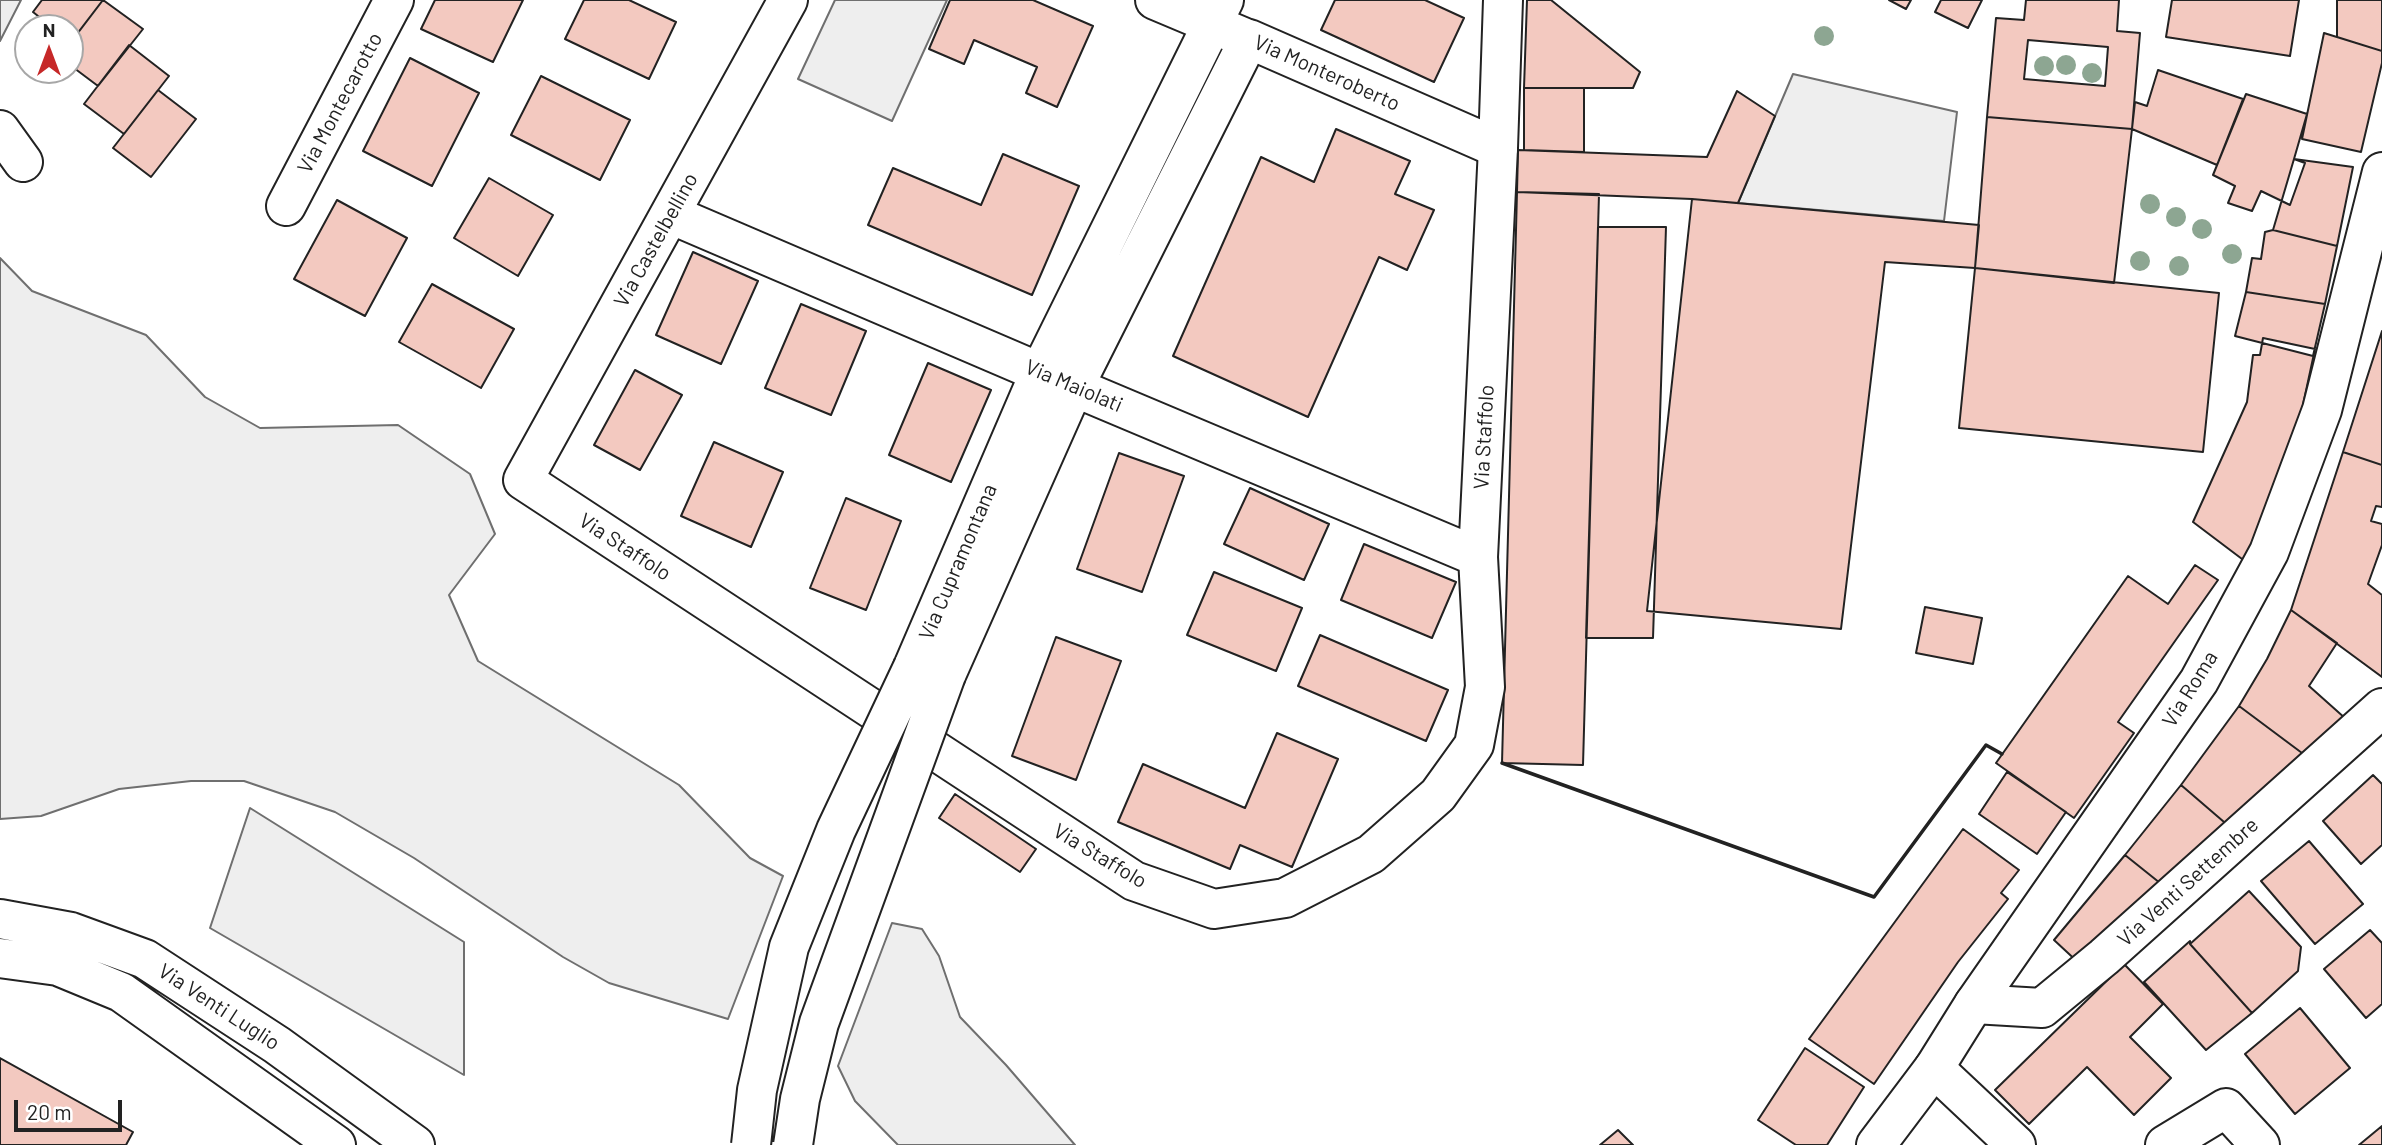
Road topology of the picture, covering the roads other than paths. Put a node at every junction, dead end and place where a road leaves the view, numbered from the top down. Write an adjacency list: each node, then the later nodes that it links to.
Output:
1 (394, 0): 11 (street, Via Montecarotto)
2 (788, 0): 12 (street, Via Castelbellino)
3 (1155, 0): 5 (street, Via Monteroberto)
4 (1503, 0): 8 (street, Via Staffolo)
5 (1218, 12): 6 (street, Via Monteroberto); 13 (street, Via Cupramontana)
6 (1249, 39): 8 (street, Via Monteroberto); 14 (street, Via Cupramontana)
7 (0, 130): 9 (street)
8 (1498, 148): 16 (street, Via Staffolo)
9 (23, 162)
10 (2382, 172): 21 (street, Via Roma)
11 (286, 206)
12 (670, 214): 13 (street, Via Maiolati); 15 (street, Via Castelbellino)
13 (1040, 372): 14 (street, Via Maiolati); 17 (street, Via Cupramontana)
14 (1074, 387): 16 (street, Via Maiolati); 17 (street, Via Cupramontana)
15 (523, 480): 16 (street, Via Staffolo)
16 (1478, 556)
17 (929, 671): 25 (street, Via Cupramontana, bridge); 26 (street, Via Cupramontana, bridge)
18 (2382, 708): 21 (street, Via Venti Settembre)
19 (0, 919): 24 (street, Via Venti Luglio)
20 (0, 958): 23 (street, Via Venti Luglio)
21 (1974, 1003): 22 (street, Via Roma)
22 (1934, 1068): 27 (street, Via Roma); 28 (street)
23 (336, 1145)
24 (415, 1145)
25 (751, 1145)
26 (793, 1145)
27 (1876, 1145)
28 (2015, 1145)
29 (2165, 1145): 30 (street)
30 (2260, 1145)

